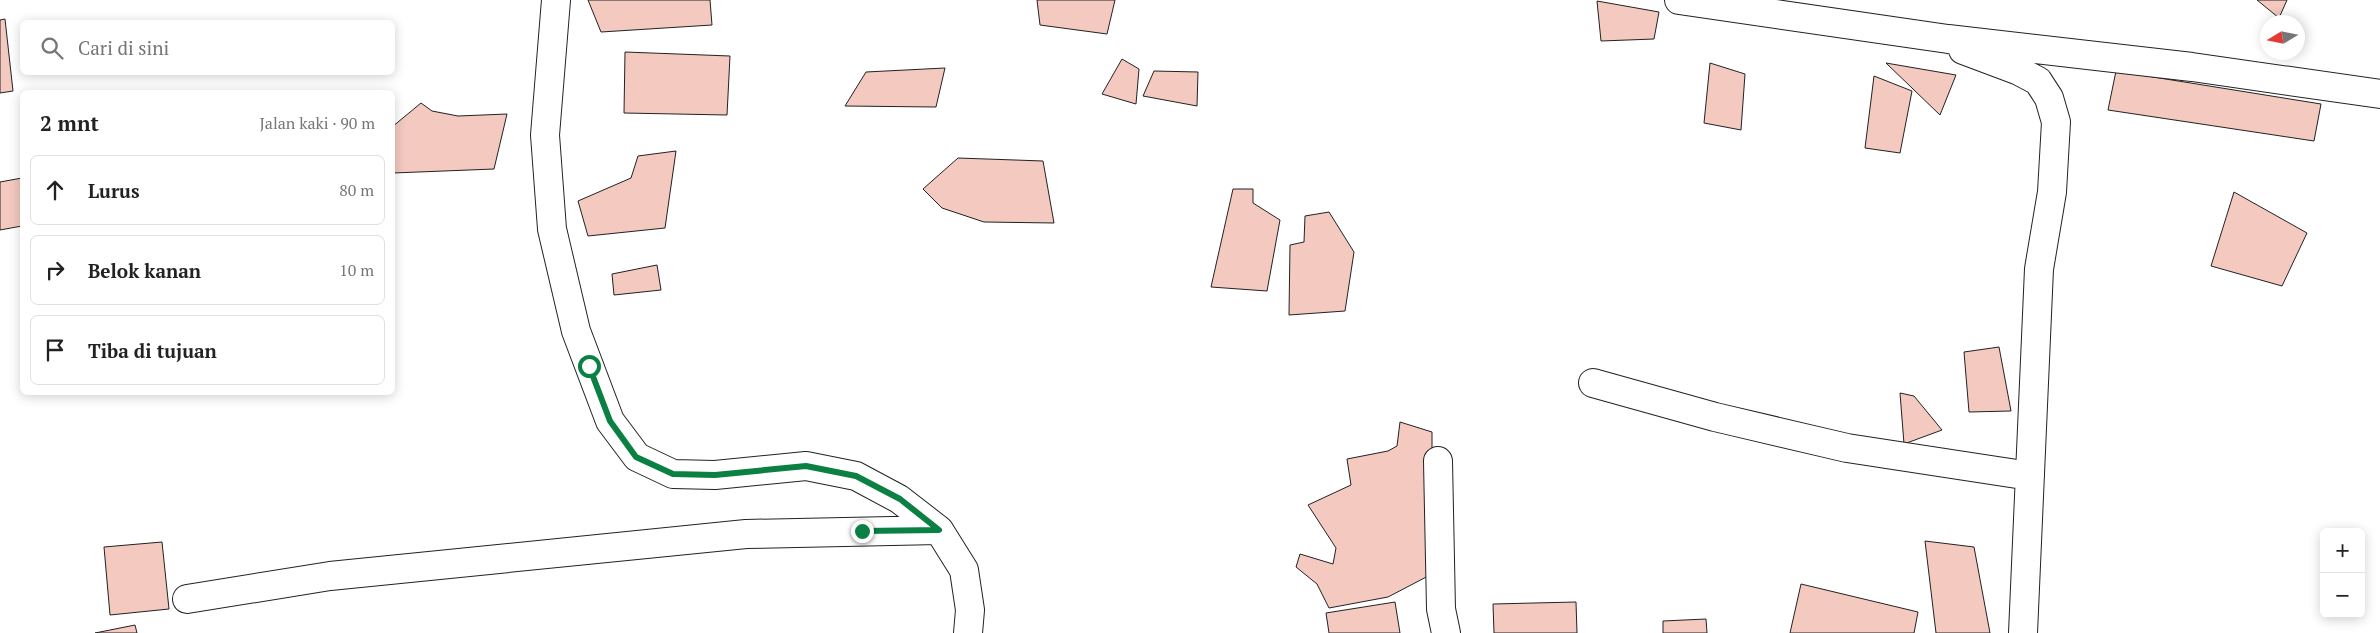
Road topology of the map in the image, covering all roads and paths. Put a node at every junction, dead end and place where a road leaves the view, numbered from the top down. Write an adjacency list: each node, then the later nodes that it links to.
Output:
1 (556, 0): 8 (street)
2 (1679, 0): 3 (street)
3 (1948, 39): 4 (street); 7 (street)
4 (2380, 94)
5 (1593, 383): 7 (street)
6 (1438, 461): 11 (street)
7 (2030, 476): 12 (street)
8 (939, 530): 9 (street); 10 (street)
9 (187, 599)
10 (968, 633)
11 (1446, 633)
12 (2023, 633)

